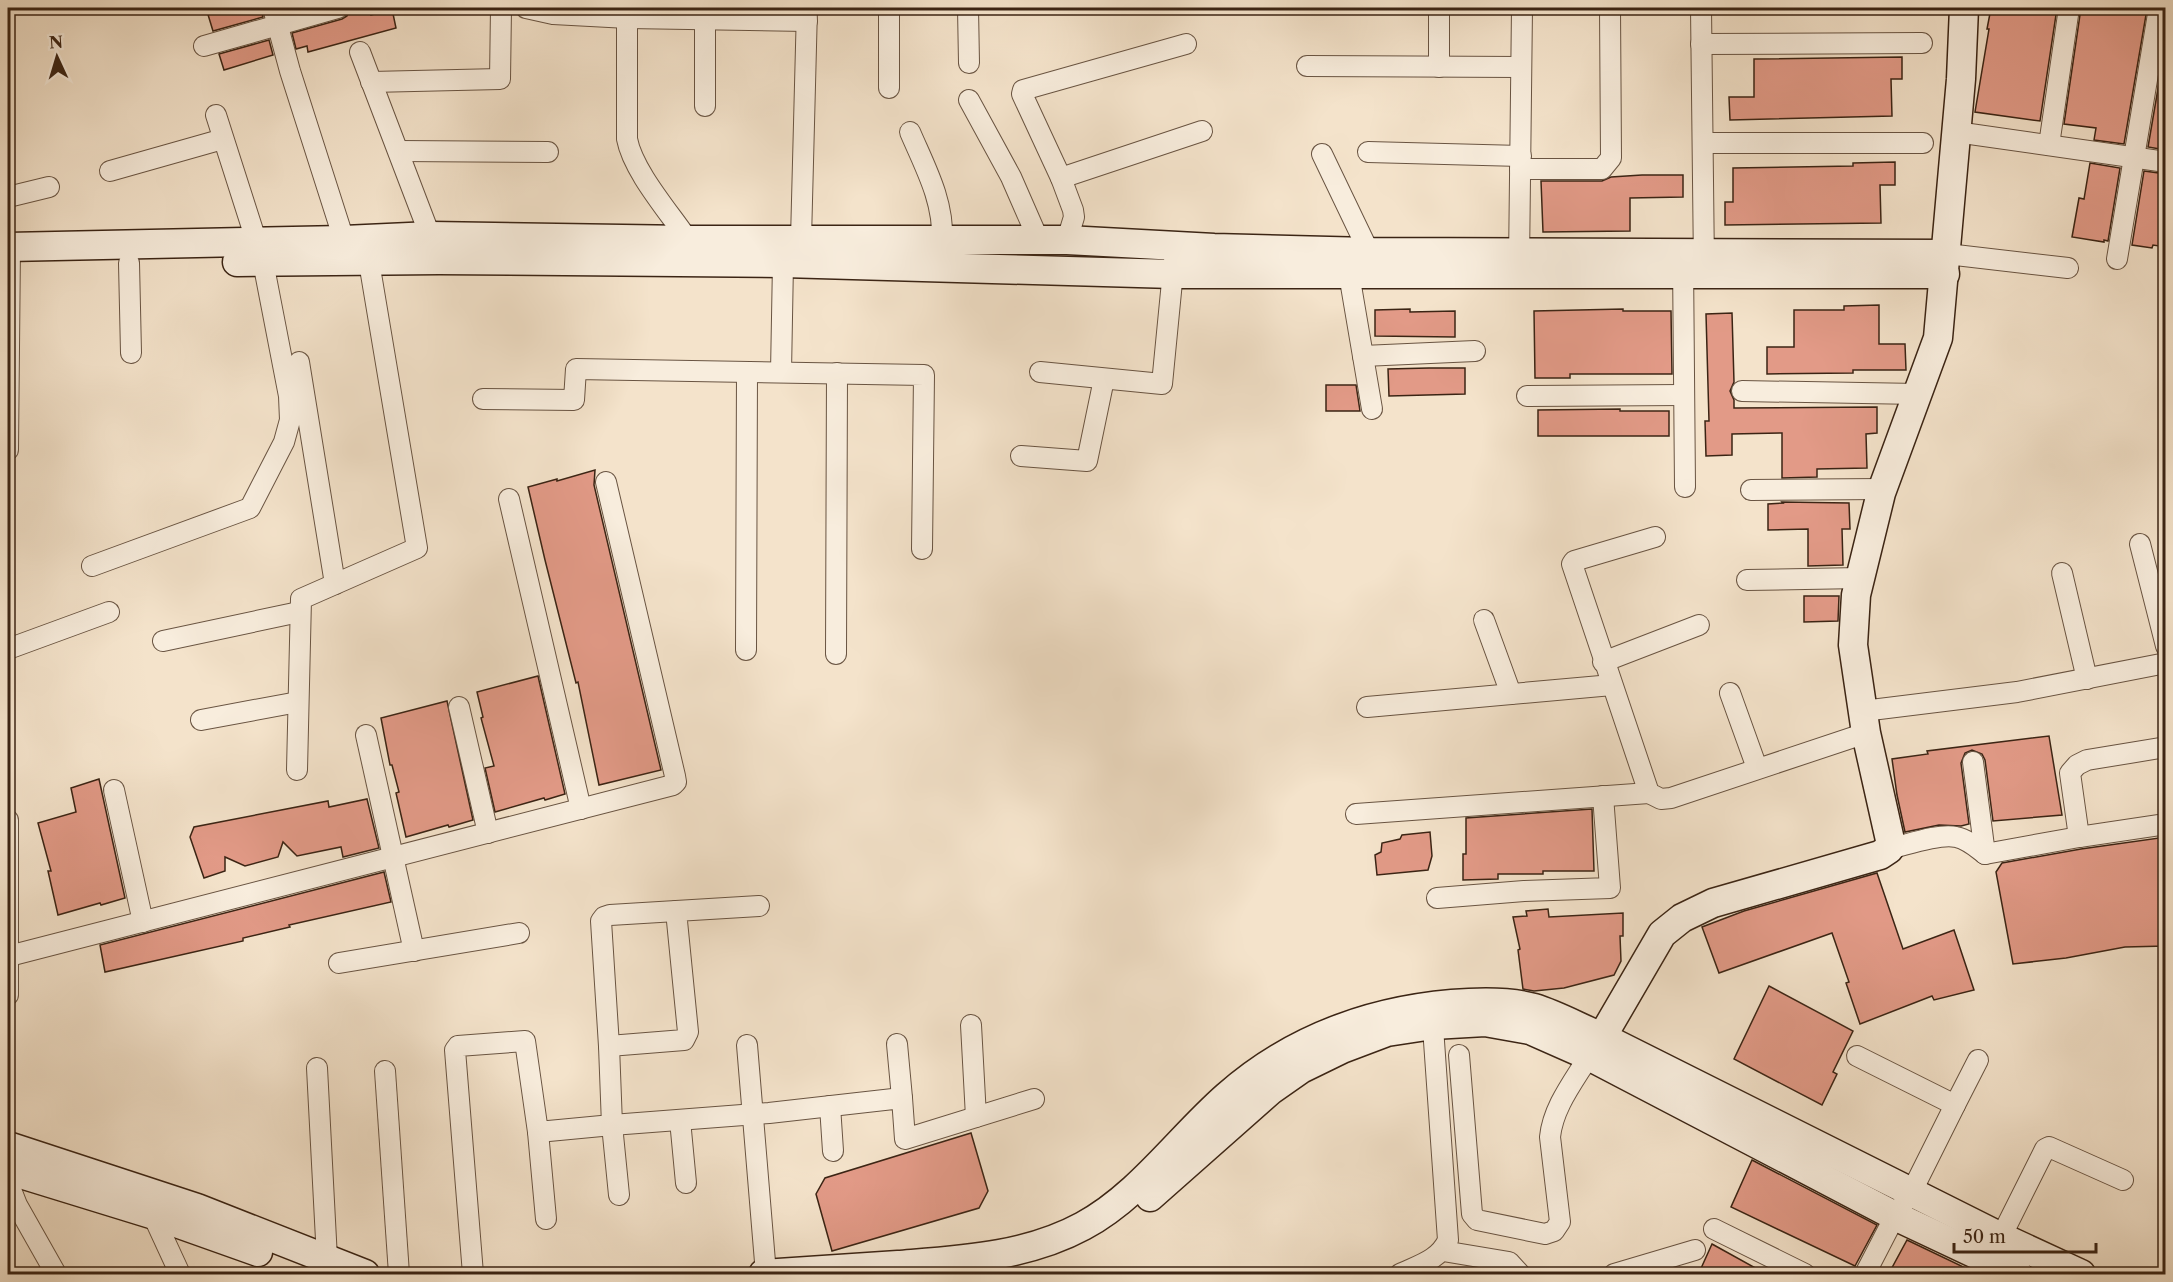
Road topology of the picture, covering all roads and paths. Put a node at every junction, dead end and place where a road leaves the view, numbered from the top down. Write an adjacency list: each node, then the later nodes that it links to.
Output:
1 (338, 8): 17 (street)
2 (501, 8): 27 (street)
3 (526, 8): 13 (street)
4 (889, 8): 28 (street)
5 (968, 8): 23 (street)
6 (1439, 8): 25 (street)
7 (1522, 8): 26 (street)
8 (1610, 8): 45 (street)
9 (1701, 8): 20 (street)
10 (1964, 8): 34 (street)
11 (2069, 8): 38 (street)
12 (2159, 8): 43 (street)
13 (553, 10): 14 (street)
14 (628, 13): 15 (street); 52 (street)
15 (705, 13): 16 (street); 30 (street)
16 (807, 14): 50 (street)
17 (276, 16): 21 (street); 51 (street)
18 (1922, 43): 20 (street)
19 (1186, 44): 47 (street)
20 (1701, 44): 36 (street)
21 (204, 46)
22 (360, 52): 27 (street)
23 (969, 63)
24 (1307, 66): 25 (street)
25 (1439, 67): 26 (street)
26 (1521, 67): 45 (street)
27 (371, 82): 39 (street)
28 (889, 88)
29 (969, 100): 55 (street)
30 (705, 106)
31 (216, 115): 35 (street)
32 (1202, 131): 47 (street)
33 (910, 132): 53 (street)
34 (1956, 132): 38 (street); 67 (street)
35 (223, 139): 46 (street); 58 (street)
36 (1703, 143): 37 (street); 66 (street)
37 (1923, 143)
38 (2049, 145): 43 (street)
39 (399, 151): 40 (street); 57 (street)
40 (548, 152)
41 (1368, 153): 45 (street)
42 (1322, 154): 59 (street)
43 (2133, 156): 44 (street); 61 (street)
44 (2166, 162)
45 (1521, 163): 65 (street)
46 (110, 171)
47 (1061, 178): 54 (street)
48 (49, 187): 49 (street)
49 (8, 197)
50 (801, 239): 52 (street); 53 (street); 64 (street)
51 (344, 240): 57 (street); 58 (street)
52 (688, 240): 57 (street)
53 (942, 240): 55 (street)
54 (1067, 240): 55 (street); 56 (street)
55 (1039, 241)
56 (1176, 246): 59 (street); 69 (street)
57 (435, 248): 62 (street); 64 (street)
58 (261, 252): 60 (street); 62 (street); 63 (street); 96 (street)
59 (1369, 252): 65 (street)
60 (9, 256): 63 (street); 86 (street)
61 (2117, 259)
62 (369, 262): 100 (street)
63 (129, 263): 72 (street)
64 (783, 263): 69 (street); 76 (street)
65 (1519, 263): 66 (street); 70 (street)
66 (1693, 263): 67 (street); 82 (street)
67 (1946, 264): 68 (street); 81 (street)
68 (2068, 268)
69 (1173, 274): 70 (street); 79 (street)
70 (1349, 274): 73 (street)
71 (1475, 351): 73 (street)
72 (131, 352)
73 (1363, 356): 85 (street)
74 (299, 362): 100 (street)
75 (747, 372): 76 (street); 84 (street); 108 (street)
76 (781, 372): 78 (street)
77 (1040, 372): 79 (street)
78 (837, 373): 95 (street); 109 (street)
79 (1104, 378): 87 (street)
80 (1742, 392): 81 (street)
81 (1917, 394): 90 (street)
82 (1684, 395): 83 (street); 89 (street)
83 (1527, 396)
84 (483, 399)
85 (1372, 410)
86 (8, 450)
87 (1021, 456)
88 (606, 482): 129 (street)
89 (1685, 487)
90 (1882, 489): 91 (street); 98 (street)
91 (1751, 490)
92 (509, 499): 129 (street)
93 (1655, 537): 110 (street)
94 (2140, 544): 106 (street)
95 (922, 549)
96 (92, 566)
97 (2062, 573): 112 (street)
98 (1860, 578): 99 (street); 120 (street)
99 (1747, 580)
100 (335, 584): 102 (street)
101 (109, 612): 107 (street)
102 (299, 612): 105 (street); 116 (street)
103 (1484, 620): 115 (street)
104 (1699, 625): 110 (street)
105 (163, 641)
106 (2166, 646)
107 (8, 649)
108 (746, 650)
109 (836, 654)
110 (1604, 662): 113 (street)
111 (2166, 663): 112 (street)
112 (2087, 679): 120 (street)
113 (1612, 686): 115 (street); 127 (street)
114 (1730, 693): 124 (street)
115 (1511, 694): 118 (street)
116 (298, 702): 119 (street); 125 (street)
117 (459, 706): 133 (street)
118 (1367, 707)
119 (201, 720)
120 (1864, 722): 124 (street); 135 (street)
121 (366, 735): 137 (street)
122 (2166, 747): 134 (street)
123 (1973, 762): 136 (street)
124 (1757, 768): 127 (street)
125 (297, 770)
126 (114, 790): 141 (street)
127 (1648, 793): 128 (street)
128 (1603, 796): 130 (street); 138 (street)
129 (581, 809): 133 (street)
130 (1356, 814)
131 (8, 820): 144 (street)
132 (2166, 824): 134 (street)
133 (488, 833): 137 (street)
134 (2079, 837): 136 (street)
135 (1889, 849): 136 (street); 152 (street)
136 (1985, 854)
137 (393, 857): 141 (street); 143 (street)
138 (1437, 898)
139 (759, 906): 140 (street)
140 (676, 911): 151 (street); 151 (street)
141 (143, 922): 144 (street)
142 (519, 933): 143 (street)
143 (414, 951): 145 (street)
144 (9, 956): 146 (street)
145 (339, 963)
146 (8, 995)
147 (1432, 1015): 152 (street); 181 (street); 186 (street); 190 (street)
148 (971, 1025): 163 (street)
149 (897, 1044): 158 (street)
150 (747, 1045): 162 (street)
151 (609, 1046): 165 (street)
152 (1595, 1046): 153 (street); 173 (street); 176 (street)
153 (1459, 1055)
154 (1857, 1056): 160 (street)
155 (1978, 1059): 160 (street)
156 (316, 1068): 182 (street)
157 (385, 1071): 188 (street)
158 (902, 1098): 161 (street); 163 (street)
159 (1034, 1099): 163 (street)
160 (1955, 1105): 173 (street)
161 (830, 1106): 162 (street); 168 (street)
162 (752, 1114): 164 (street); 186 (street)
163 (976, 1117)
164 (680, 1120): 165 (street); 172 (street)
165 (612, 1125): 166 (street); 174 (street)
166 (538, 1132): 177 (street); 189 (street)
167 (8, 1146): 175 (street)
168 (833, 1151)
169 (8, 1170): 175 (street)
170 (2123, 1180): 179 (street)
171 (8, 1182): 184 (street)
172 (686, 1183)
173 (1912, 1191): 176 (street); 179 (street)
174 (619, 1195)
175 (150, 1203): 182 (street); 185 (street)
176 (1895, 1216): 195 (street); 196 (street)
177 (546, 1219)
178 (1714, 1229): 194 (street)
179 (2001, 1237): 183 (street)
180 (1695, 1250): 193 (street)
181 (1443, 1251): 191 (street); 192 (street)
182 (323, 1267): 187 (street)
183 (2067, 1271)
184 (56, 1274)
185 (179, 1274)
186 (765, 1274)
187 (365, 1275)
188 (399, 1275)
189 (473, 1275)
190 (976, 1275)
191 (1400, 1275)
192 (1520, 1275)
193 (1614, 1275)
194 (1805, 1275)
195 (1865, 1275)
196 (2018, 1275)

